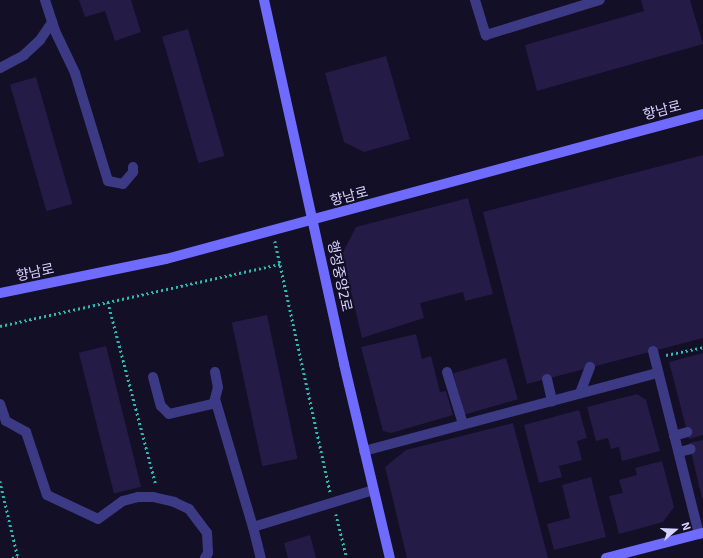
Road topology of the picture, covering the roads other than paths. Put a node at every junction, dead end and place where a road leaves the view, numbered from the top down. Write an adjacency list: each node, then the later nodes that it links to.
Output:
1 (46, 0): 5 (street)
2 (475, 0): 3 (street)
3 (600, 0)
4 (266, 1): 9 (street, 행정중앙2로)
5 (52, 22): 6 (street); 8 (street)
6 (0, 68)
7 (703, 114): 9 (street, 향남로)
8 (133, 167)
9 (314, 220): 10 (street, 향남로); 28 (street, 행정중앙2로)
10 (0, 293)
11 (653, 355): 15 (street)
12 (590, 367): 18 (street)
13 (215, 372): 20 (street)
14 (447, 372): 23 (street)
15 (658, 373): 18 (street); 26 (street)
16 (153, 377): 20 (street)
17 (547, 379): 19 (street)
18 (580, 393): 19 (street)
19 (552, 401): 23 (street)
20 (216, 403): 31 (street)
21 (0, 404): 33 (street)
22 (449, 417): 24 (street)
23 (463, 424): 24 (street)
24 (452, 427): 28 (street)
25 (687, 432): 26 (street)
26 (674, 436): 29 (street)
27 (691, 449): 29 (street)
28 (364, 450): 30 (street, 행정중앙2로)
29 (679, 452): 32 (street)
30 (373, 490): 31 (street); 35 (street, 행정중앙2로)
31 (253, 527): 34 (street)
32 (701, 533): 36 (street)
33 (205, 558)
34 (261, 558)
35 (390, 558)
36 (606, 558)

